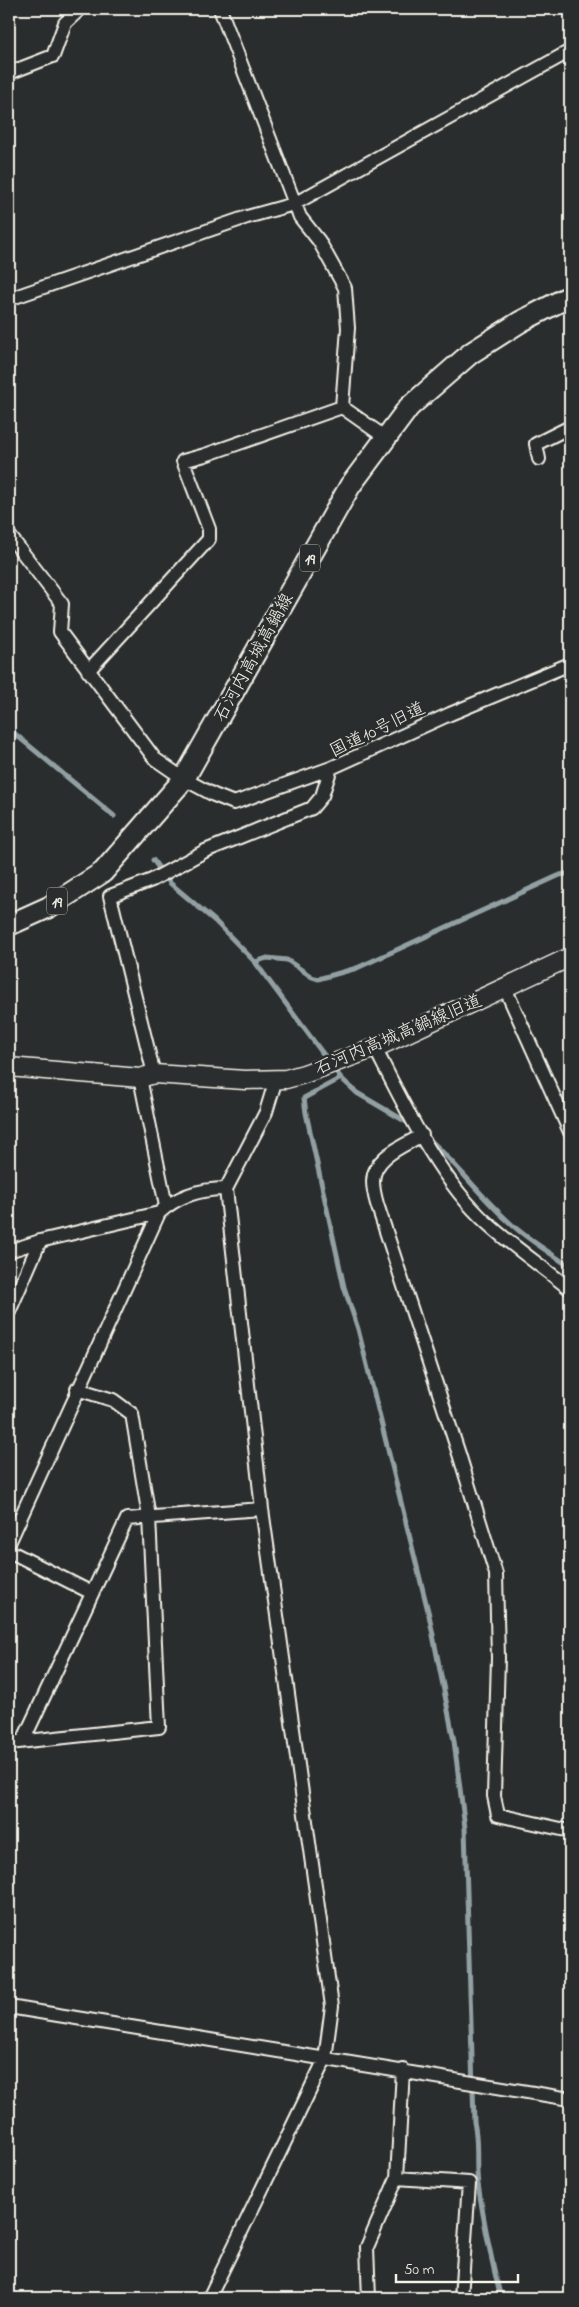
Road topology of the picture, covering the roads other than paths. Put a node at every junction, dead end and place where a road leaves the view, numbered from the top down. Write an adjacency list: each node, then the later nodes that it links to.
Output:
1 (80, 9): 4 (street)
2 (220, 9): 5 (street)
3 (570, 51): 5 (street)
4 (9, 74)
5 (294, 204): 7 (street); 8 (street)
6 (570, 296): 10 (main road, 石河内高城高鍋線 / 19)
7 (9, 299)
8 (342, 407): 10 (street); 14 (street)
9 (570, 427): 11 (street)
10 (386, 438): 16 (main road, 石河内高城高鍋線 / 19)
11 (540, 459)
12 (9, 535): 14 (street)
13 (570, 664): 15 (street, 国道10号旧道)
14 (88, 671): 16 (street)
15 (331, 768): 16 (street); 22 (street, 国道10号旧道)
16 (184, 779): 17 (main road, 石河内高城高鍋線 / 19)
17 (9, 925)
18 (570, 957): 19 (street, 石河内高城高鍋線旧道)
19 (505, 988): 20 (street, 石河内高城高鍋線旧道); 24 (street)
20 (375, 1048): 23 (street, 石河内高城高鍋線旧道); 25 (street)
21 (9, 1067): 22 (street, 石河内高城高鍋線旧道)
22 (147, 1076): 23 (street, 石河内高城高鍋線旧道); 27 (street)
23 (276, 1079): 26 (street)
24 (570, 1132)
25 (422, 1135): 30 (street); 40 (street)
26 (226, 1189): 27 (street); 33 (street)
27 (162, 1210): 28 (street); 32 (street)
28 (40, 1241): 29 (street); 31 (street)
29 (9, 1251)
30 (570, 1289)
31 (9, 1312)
32 (77, 1388): 34 (street); 35 (street)
33 (262, 1509): 34 (street); 42 (street)
34 (149, 1517): 37 (street); 38 (street)
35 (9, 1543)
36 (9, 1550): 37 (street)
37 (92, 1593): 38 (street)
38 (23, 1741): 39 (street)
39 (9, 1743)
40 (570, 1831)
41 (9, 2007): 42 (street)
42 (325, 2059): 43 (street); 46 (street)
43 (403, 2070): 44 (street); 45 (street)
44 (570, 2099)
45 (396, 2178): 47 (street); 48 (street)
46 (209, 2298)
47 (369, 2298)
48 (461, 2298)

